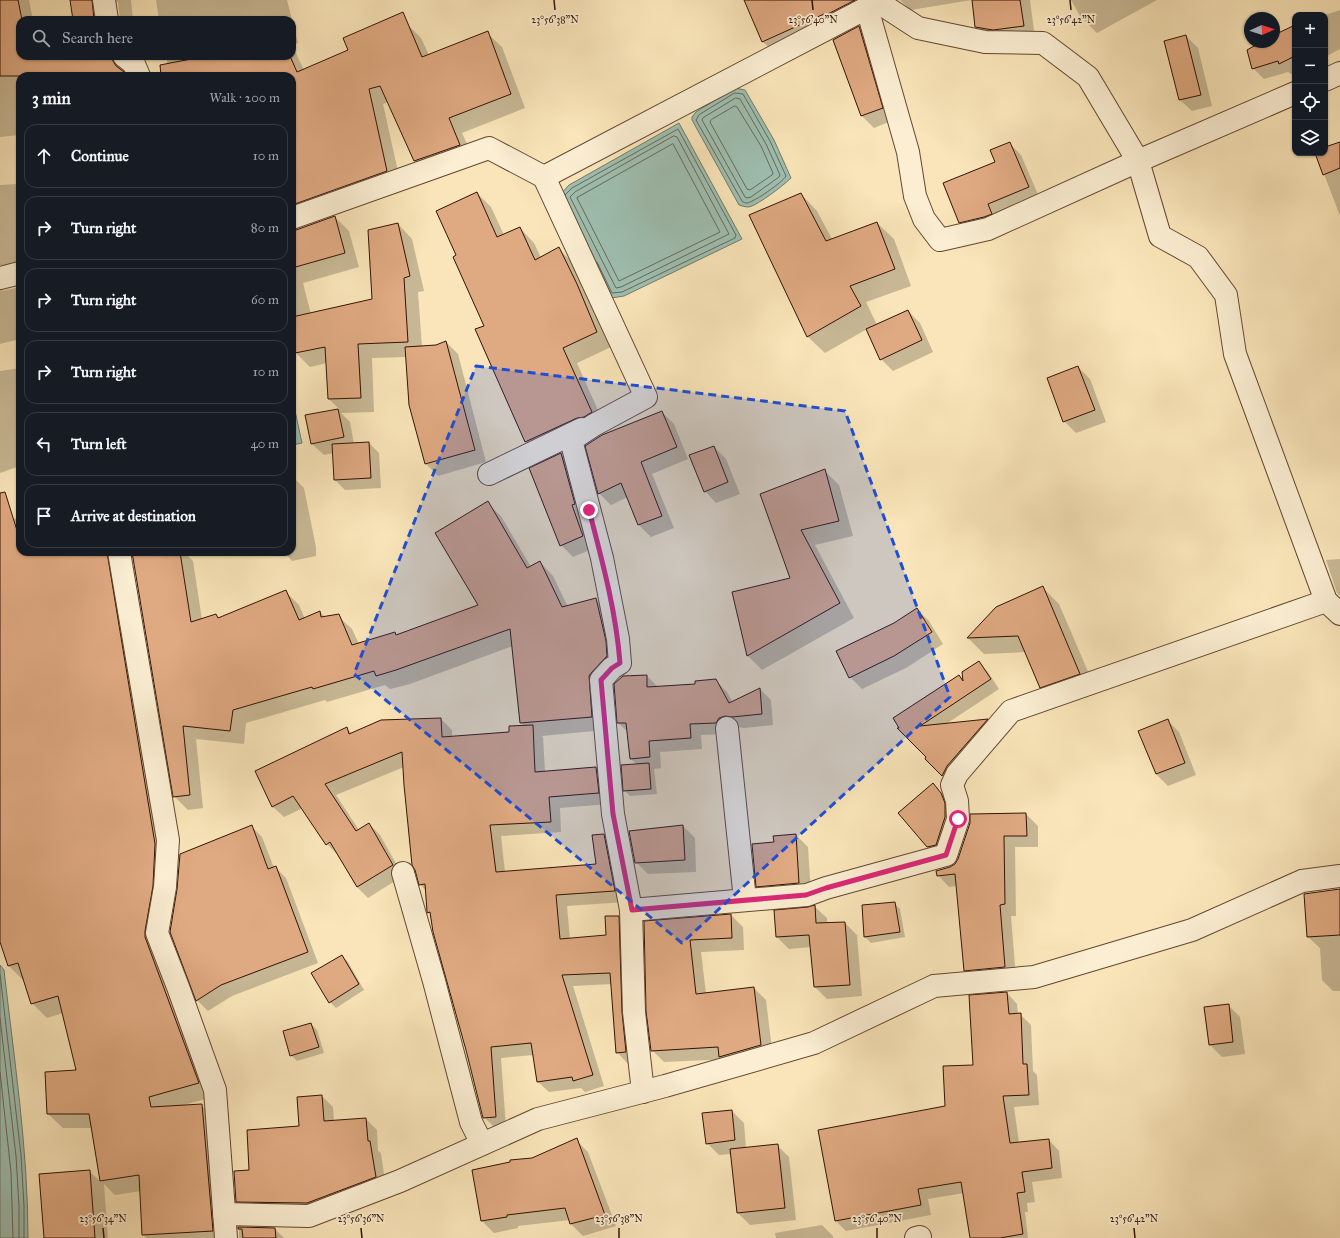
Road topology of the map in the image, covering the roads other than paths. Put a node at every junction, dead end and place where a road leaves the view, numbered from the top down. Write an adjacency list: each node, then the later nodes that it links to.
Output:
1 (104, 0): 3 (street)
2 (875, 3): 9 (street); 9 (street); 10 (street)
3 (106, 16)
4 (129, 60): 5 (street)
5 (137, 72)
6 (1340, 73): 7 (street)
7 (1328, 79)
8 (1292, 94): 9 (street)
9 (1138, 161): 17 (street)
10 (544, 177): 11 (street); 14 (street)
11 (296, 217)
12 (16, 274): 13 (street)
13 (0, 278)
14 (646, 398): 15 (street); 22 (street)
15 (489, 474)
16 (121, 556): 25 (street)
17 (1333, 608): 21 (street)
18 (727, 728): 21 (street)
19 (403, 873): 24 (street)
20 (1340, 876): 23 (street)
21 (745, 900): 22 (street)
22 (632, 910): 23 (street)
23 (643, 1092): 24 (street)
24 (482, 1144): 25 (street)
25 (224, 1214): 26 (street)
26 (226, 1238)

